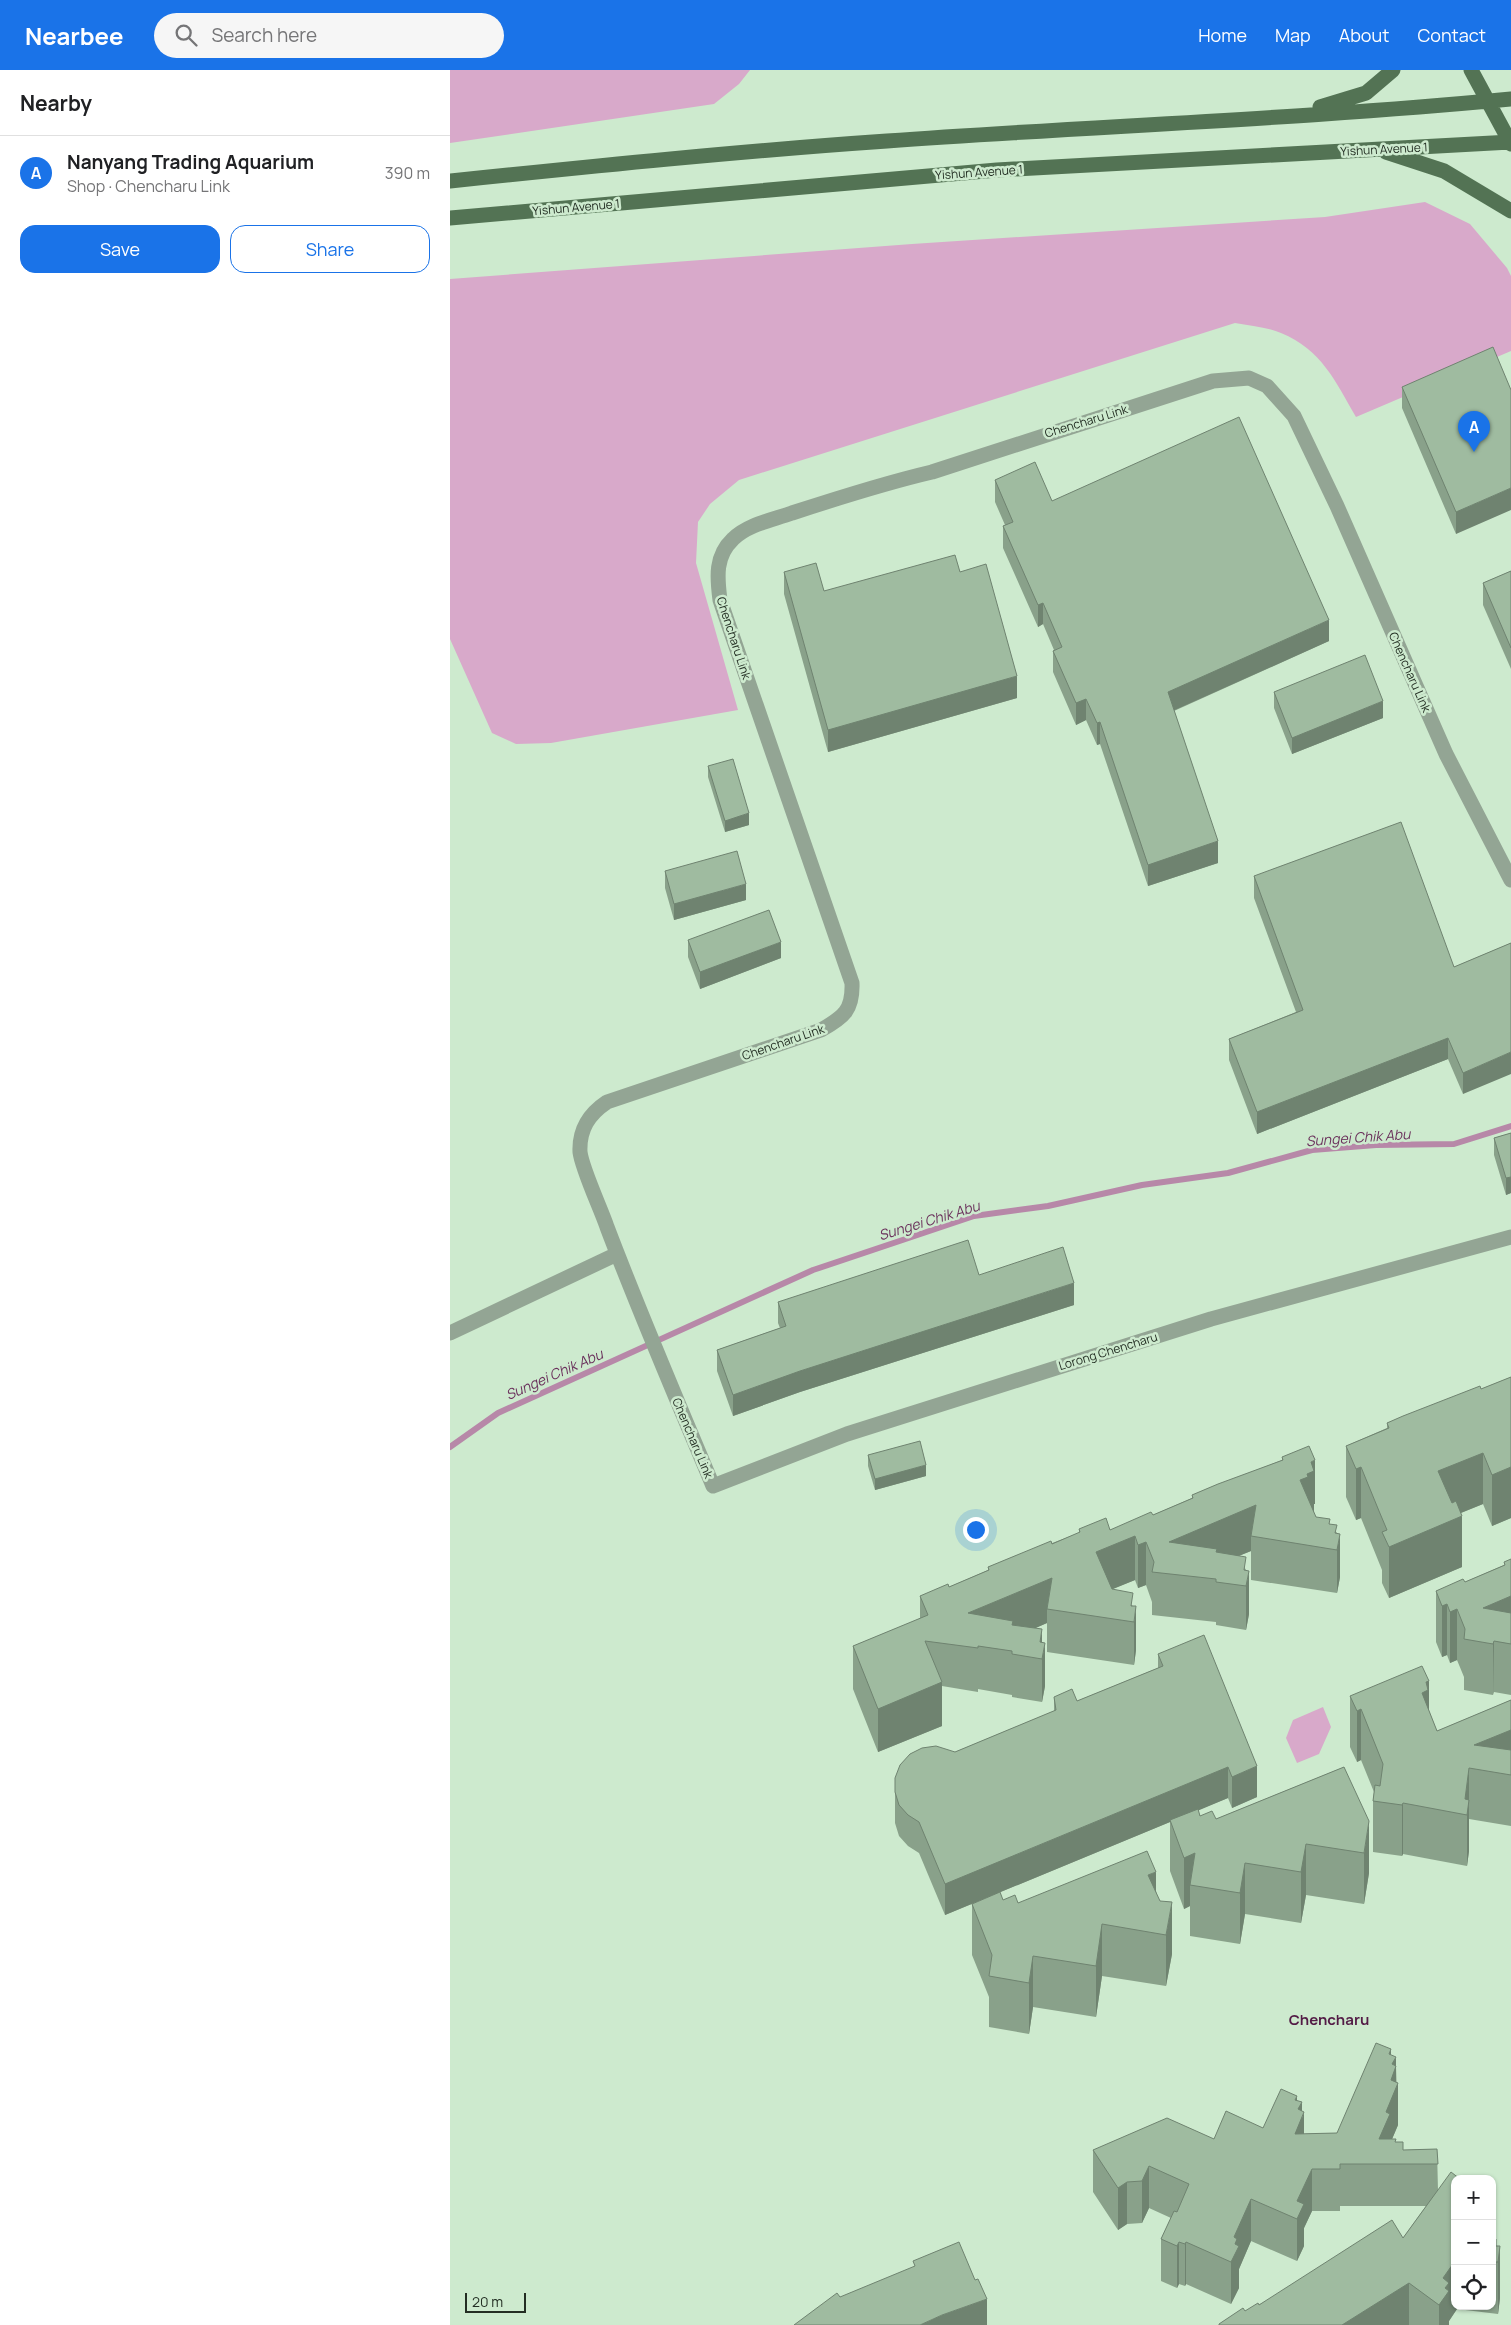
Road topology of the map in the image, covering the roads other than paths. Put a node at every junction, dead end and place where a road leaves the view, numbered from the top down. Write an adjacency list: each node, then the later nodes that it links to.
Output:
1 (1393, 70): 5 (main road)
2 (1471, 70): 4 (main road)
3 (1511, 99): 4 (main road)
4 (1487, 101): 5 (main road); 6 (main road)
5 (1295, 115): 8 (main road)
6 (1511, 143): 7 (main road, Yishun Avenue 1)
7 (1377, 149): 9 (main road); 10 (main road, Yishun Avenue 1)
8 (450, 181)
9 (1511, 211)
10 (450, 218)
11 (1511, 880): 13 (street, Chencharu Link)
12 (1511, 1237): 15 (street, Lorong Chencharu)
13 (617, 1254): 14 (street); 15 (street, Chencharu Link)
14 (450, 1333)
15 (713, 1486)

